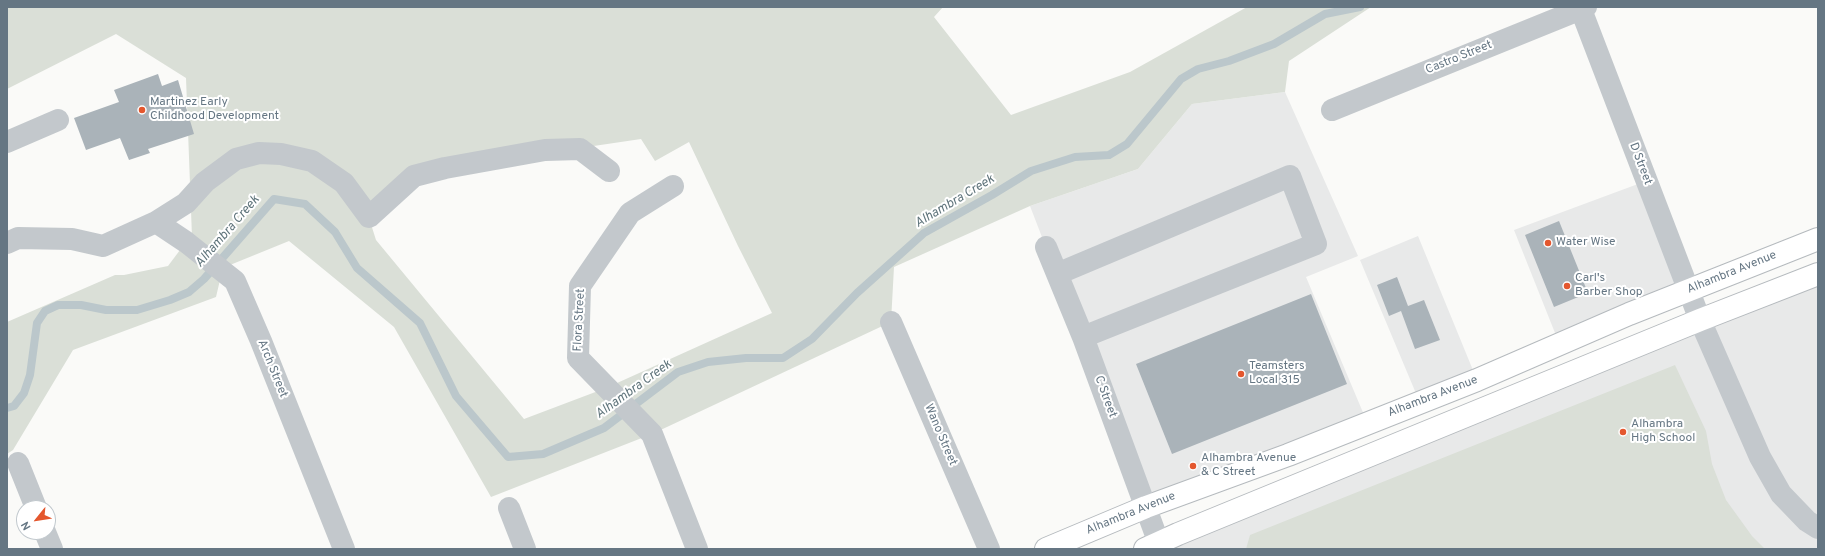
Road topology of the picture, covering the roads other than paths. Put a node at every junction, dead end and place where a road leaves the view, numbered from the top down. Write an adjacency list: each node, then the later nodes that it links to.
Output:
1 (1582, 8): 2 (street, Castro Street); 13 (street, D Street)
2 (1332, 110)
3 (58, 120): 4 (street)
4 (7, 142)
5 (609, 171): 7 (street)
6 (673, 186): 25 (street, Flora Street)
7 (156, 222): 9 (street); 23 (street, Arch Street)
8 (1818, 239): 13 (main road, Alhambra Avenue)
9 (7, 243)
10 (1046, 247): 11 (street, C Street)
11 (1057, 274): 16 (street, C Street); 16 (street)
12 (1818, 274): 14 (main road)
13 (1689, 290): 14 (street, D Street); 19 (main road, Alhambra Avenue)
14 (1700, 320): 21 (street, D Street); 22 (main road)
15 (891, 322): 26 (street, Wano Street)
16 (1084, 337): 19 (street, C Street)
17 (18, 463): 18 (street)
18 (33, 500)
19 (1146, 507): 22 (street, C Street); 27 (main road, Alhambra Avenue)
20 (509, 508): 24 (street)
21 (1818, 528)
22 (1155, 547)
23 (344, 549)
24 (525, 549)
25 (697, 549)
26 (989, 549)
27 (1046, 549)

